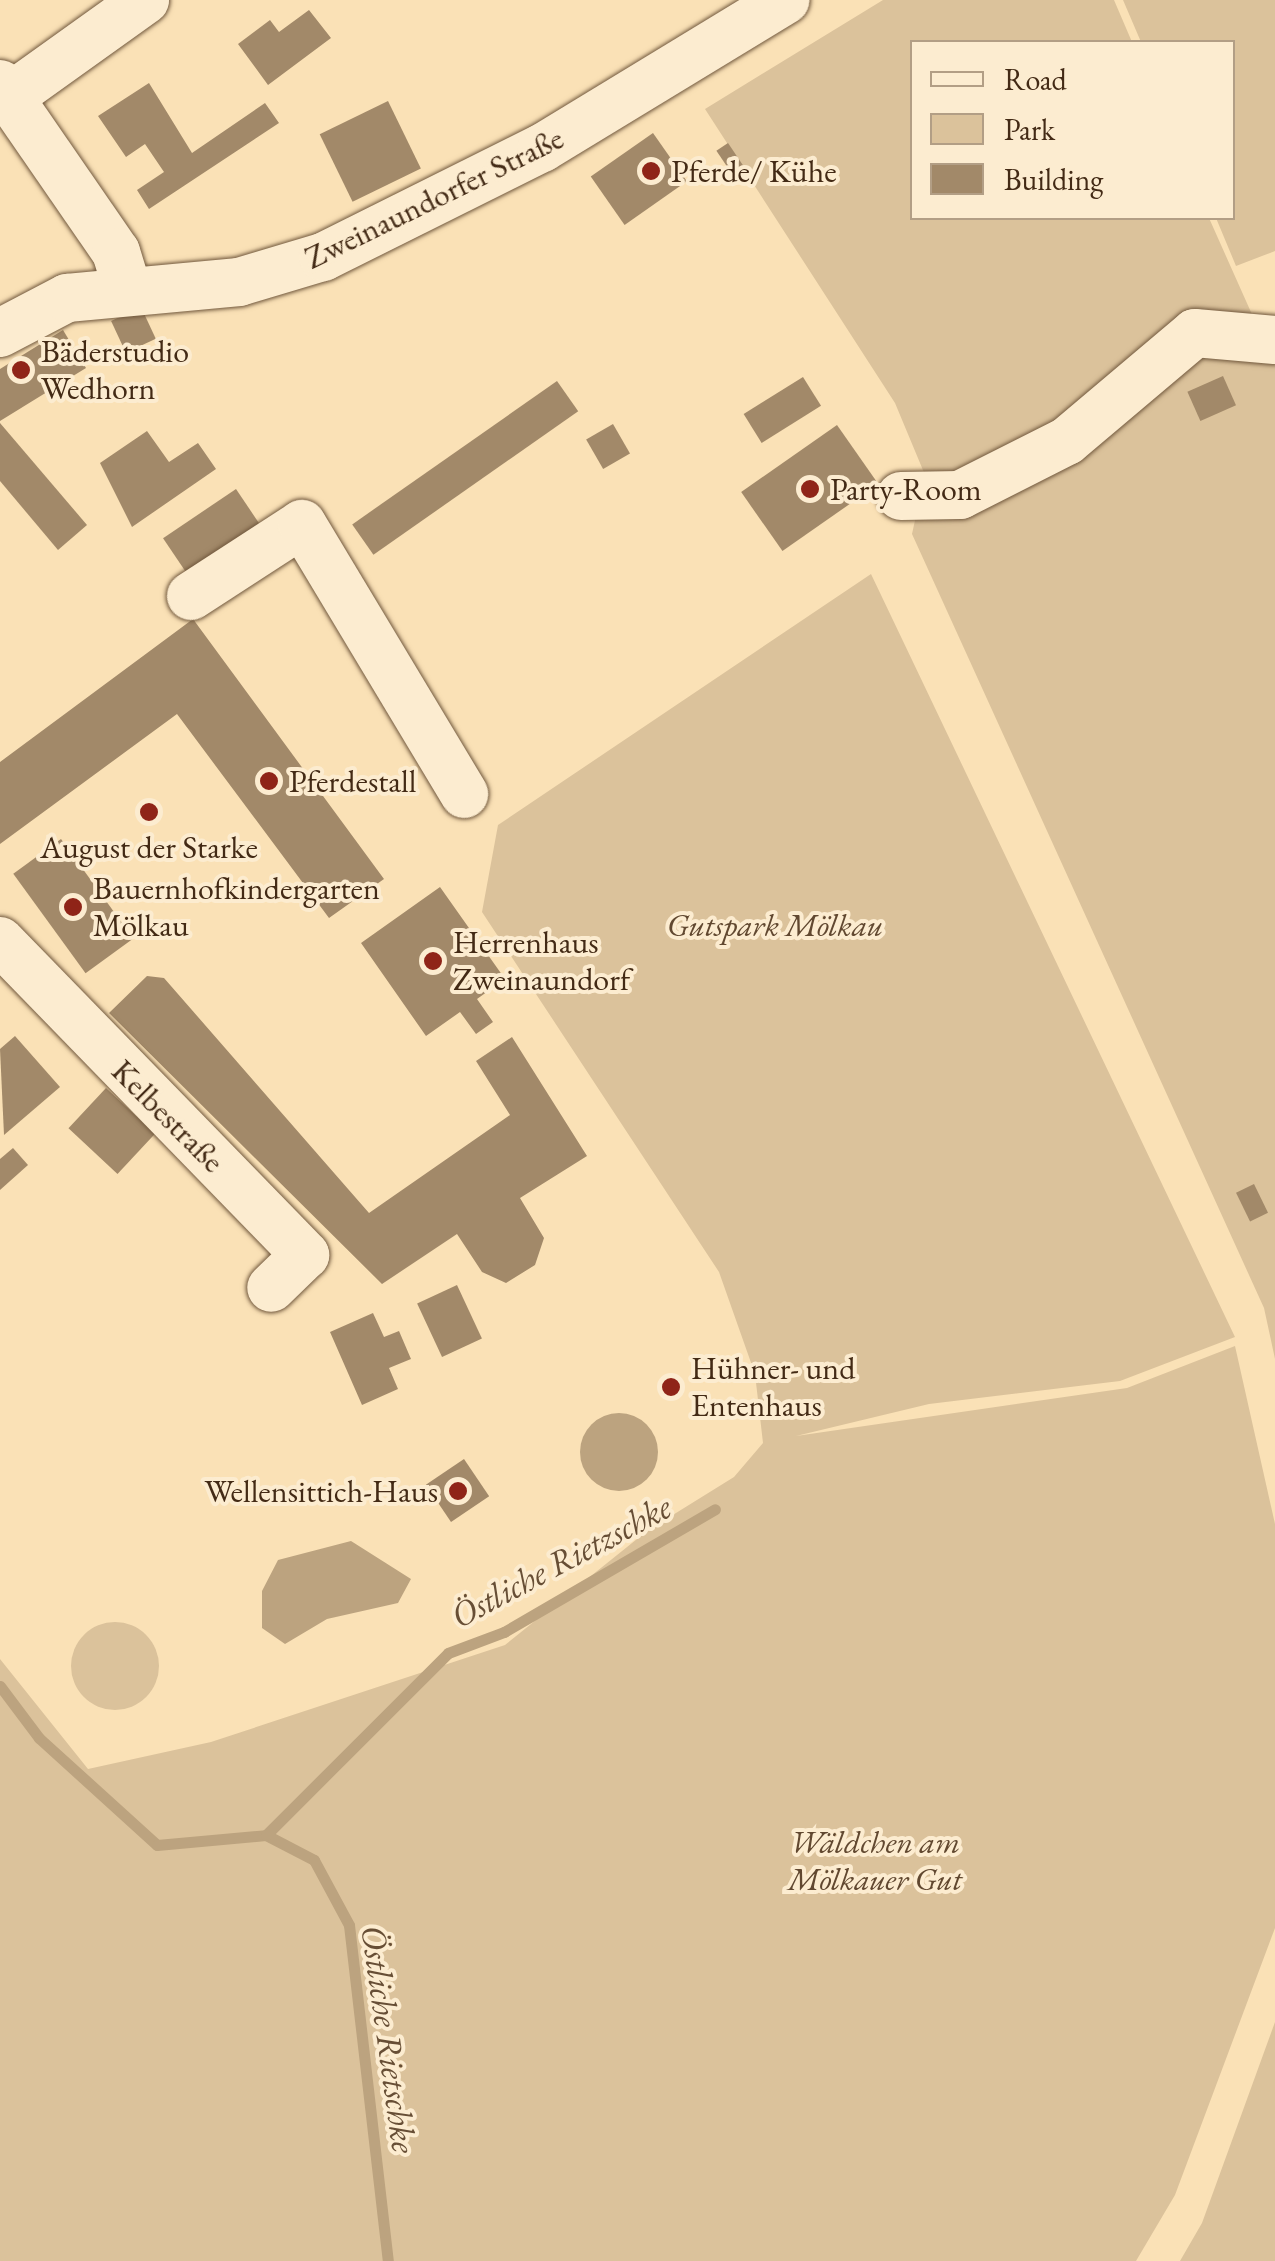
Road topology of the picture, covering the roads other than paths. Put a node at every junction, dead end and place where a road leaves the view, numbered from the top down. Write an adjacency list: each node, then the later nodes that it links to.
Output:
1 (145, 0): 3 (street)
2 (785, 0): 4 (street, Zweinaundorfer Straße)
3 (5, 90): 4 (street)
4 (126, 287): 5 (street, Zweinaundorfer Straße)
5 (0, 333)
6 (1275, 340): 7 (street)
7 (901, 496)
8 (190, 596): 9 (street)
9 (464, 794)
10 (0, 941): 11 (street, Kelbestraße)
11 (271, 1288)

